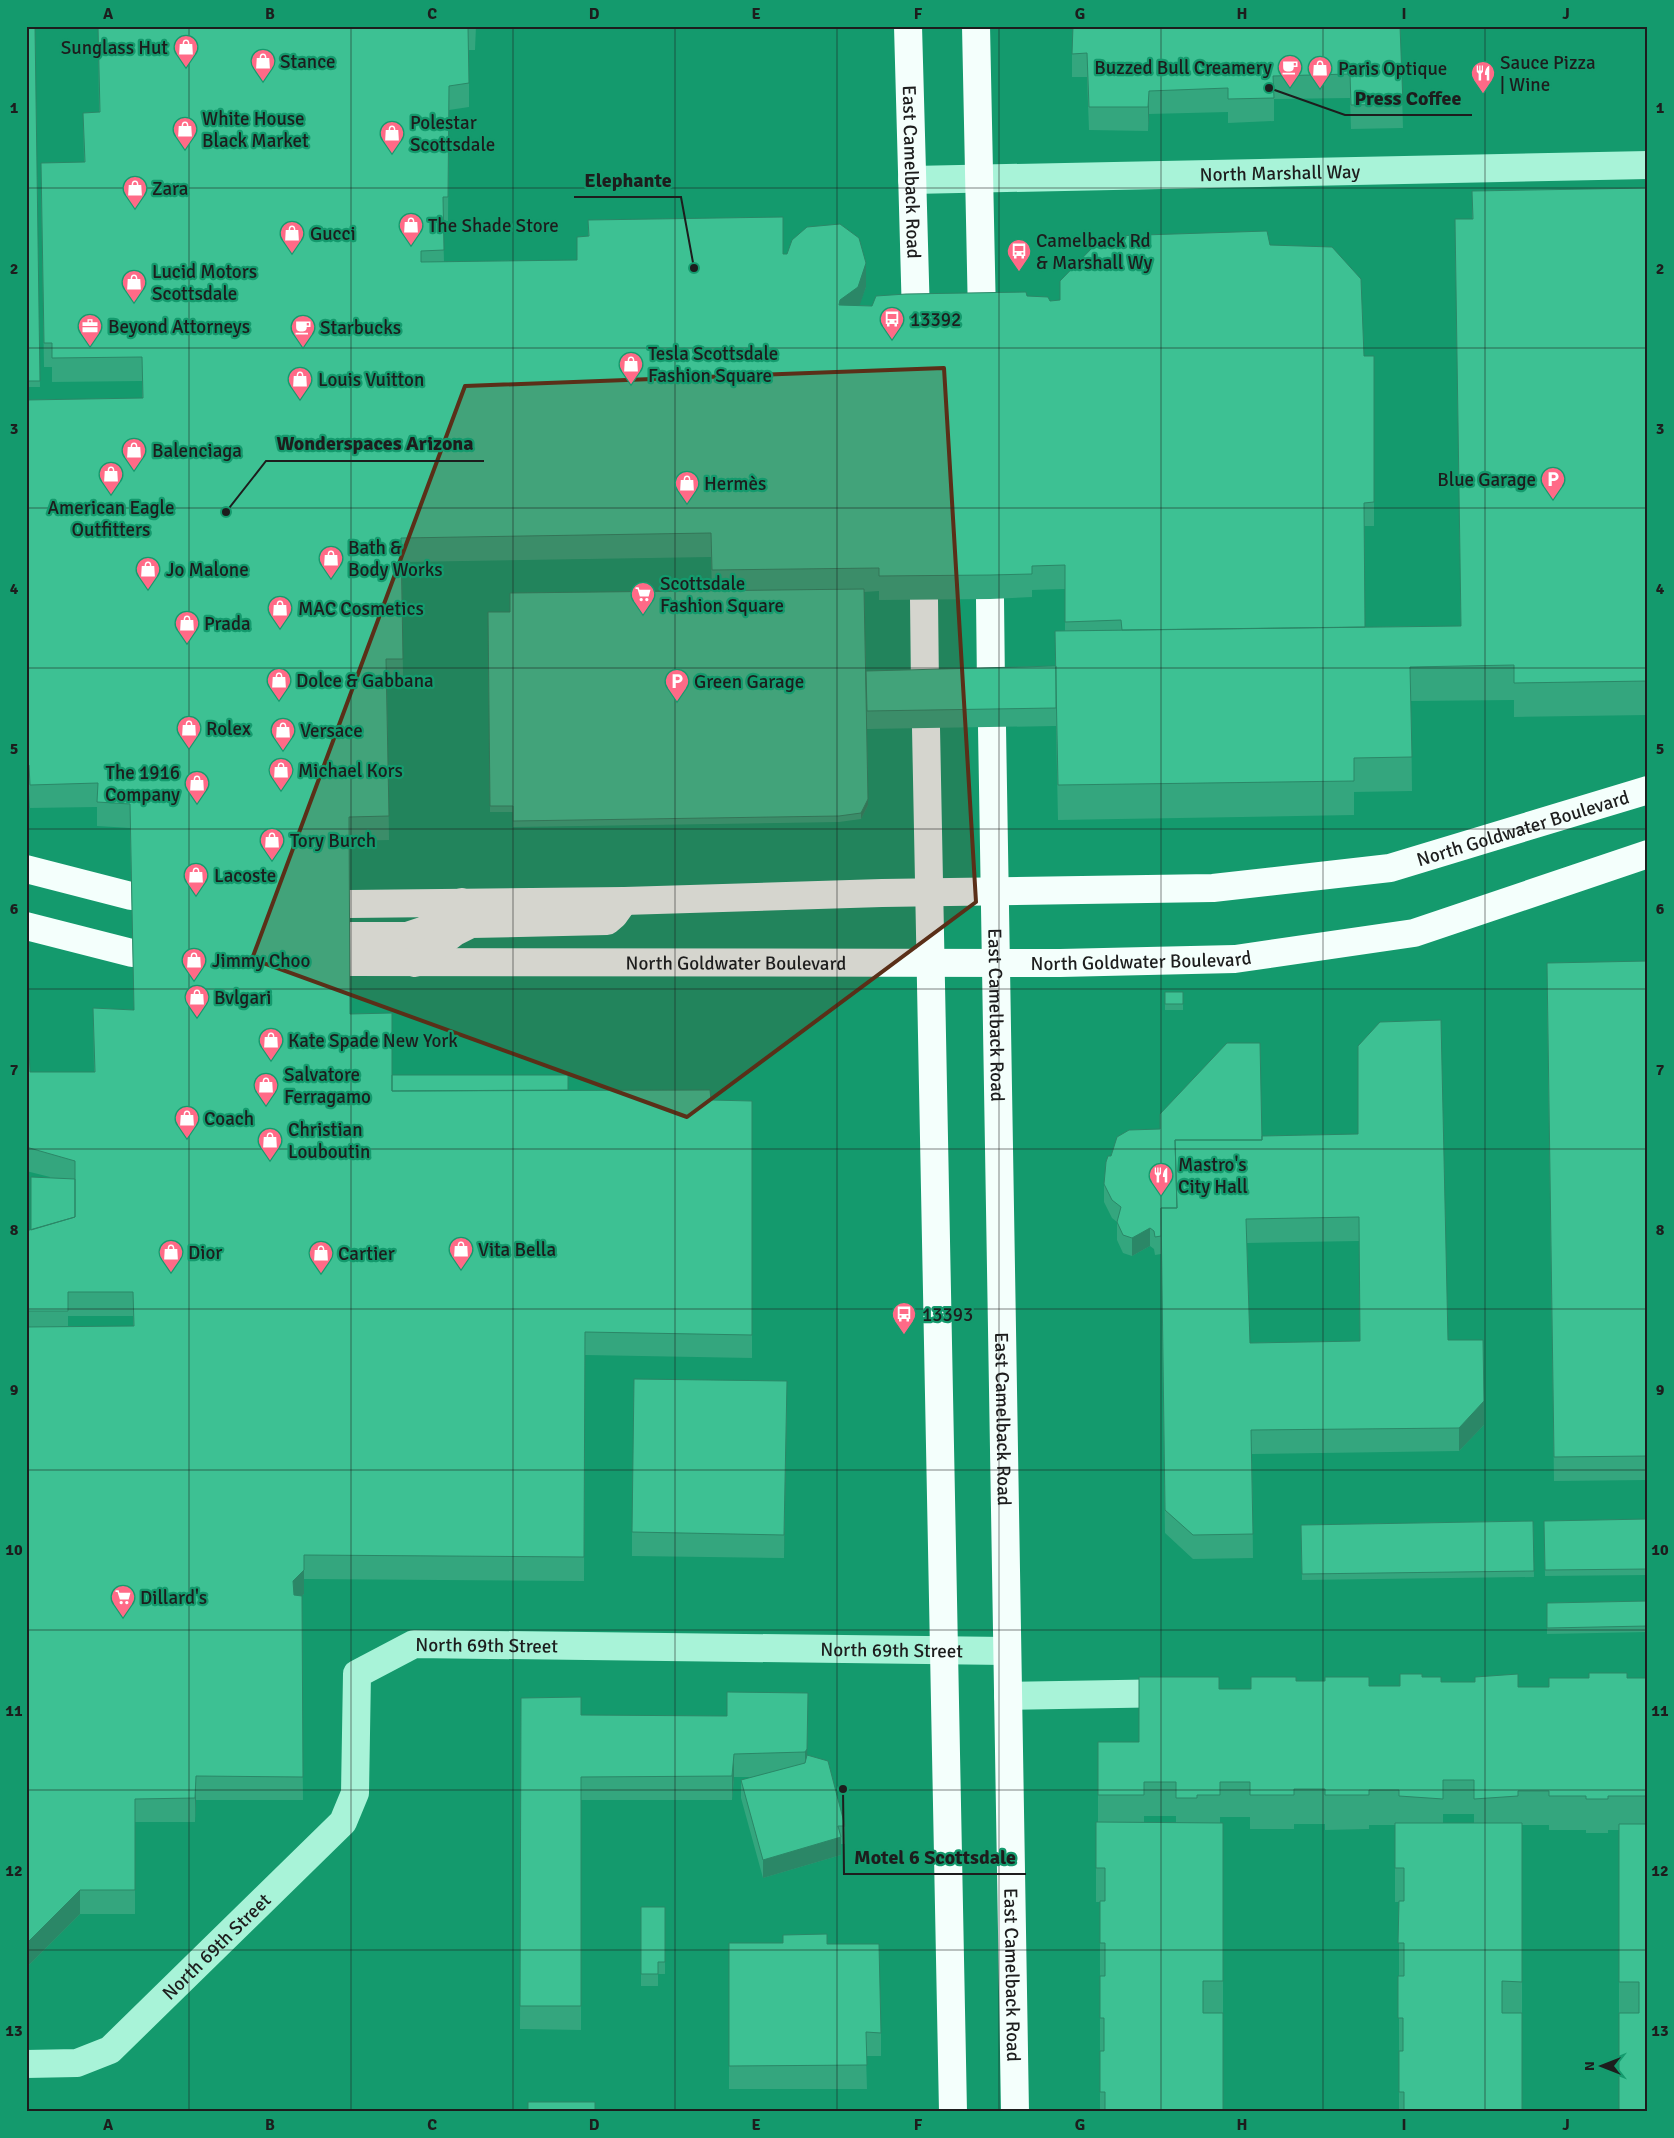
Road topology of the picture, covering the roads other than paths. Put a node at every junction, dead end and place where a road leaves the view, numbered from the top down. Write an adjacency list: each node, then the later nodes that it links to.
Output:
1 (908, 26): 5 (main road, East Camelback Road)
2 (976, 26): 4 (main road)
3 (1648, 164): 4 (street, North Marshall Way)
4 (979, 178): 5 (street, North Marshall Way); 6 (main road)
5 (912, 180): 7 (main road, East Camelback Road)
6 (982, 317)
7 (916, 318)
8 (924, 598): 11 (main road)
9 (990, 598): 10 (main road)
10 (991, 686)
11 (925, 688)
12 (992, 727): 18 (main road, East Camelback Road)
13 (926, 728): 17 (main road)
14 (1648, 790): 18 (main road, North Goldwater Boulevard)
15 (1648, 854): 27 (main road, North Goldwater Boulevard)
16 (26, 869): 19 (main road)
17 (929, 892): 18 (main road, North Goldwater Boulevard); 20 (main road, North Goldwater Boulevard); 25 (main road)
18 (996, 892): 27 (main road, East Camelback Road)
19 (131, 896)
20 (624, 901): 21 (main road, North Goldwater Boulevard); 26 (main road)
21 (462, 902): 22 (main road, North Goldwater Boulevard); 26 (main road, North Goldwater Boulevard)
22 (349, 904)
23 (26, 926): 24 (main road)
24 (132, 953)
25 (930, 962): 26 (main road, North Goldwater Boulevard); 27 (main road, North Goldwater Boulevard); 28 (main road)
26 (415, 963)
27 (998, 963): 29 (main road, East Camelback Road)
28 (944, 1651): 29 (street, North 69th Street); 32 (street, North 69th Street); 33 (main road)
29 (1007, 1651): 31 (main road, East Camelback Road)
30 (1197, 1693): 31 (street)
31 (1008, 1696): 34 (main road, East Camelback Road)
32 (26, 2064)
33 (953, 2112)
34 (1015, 2112)

